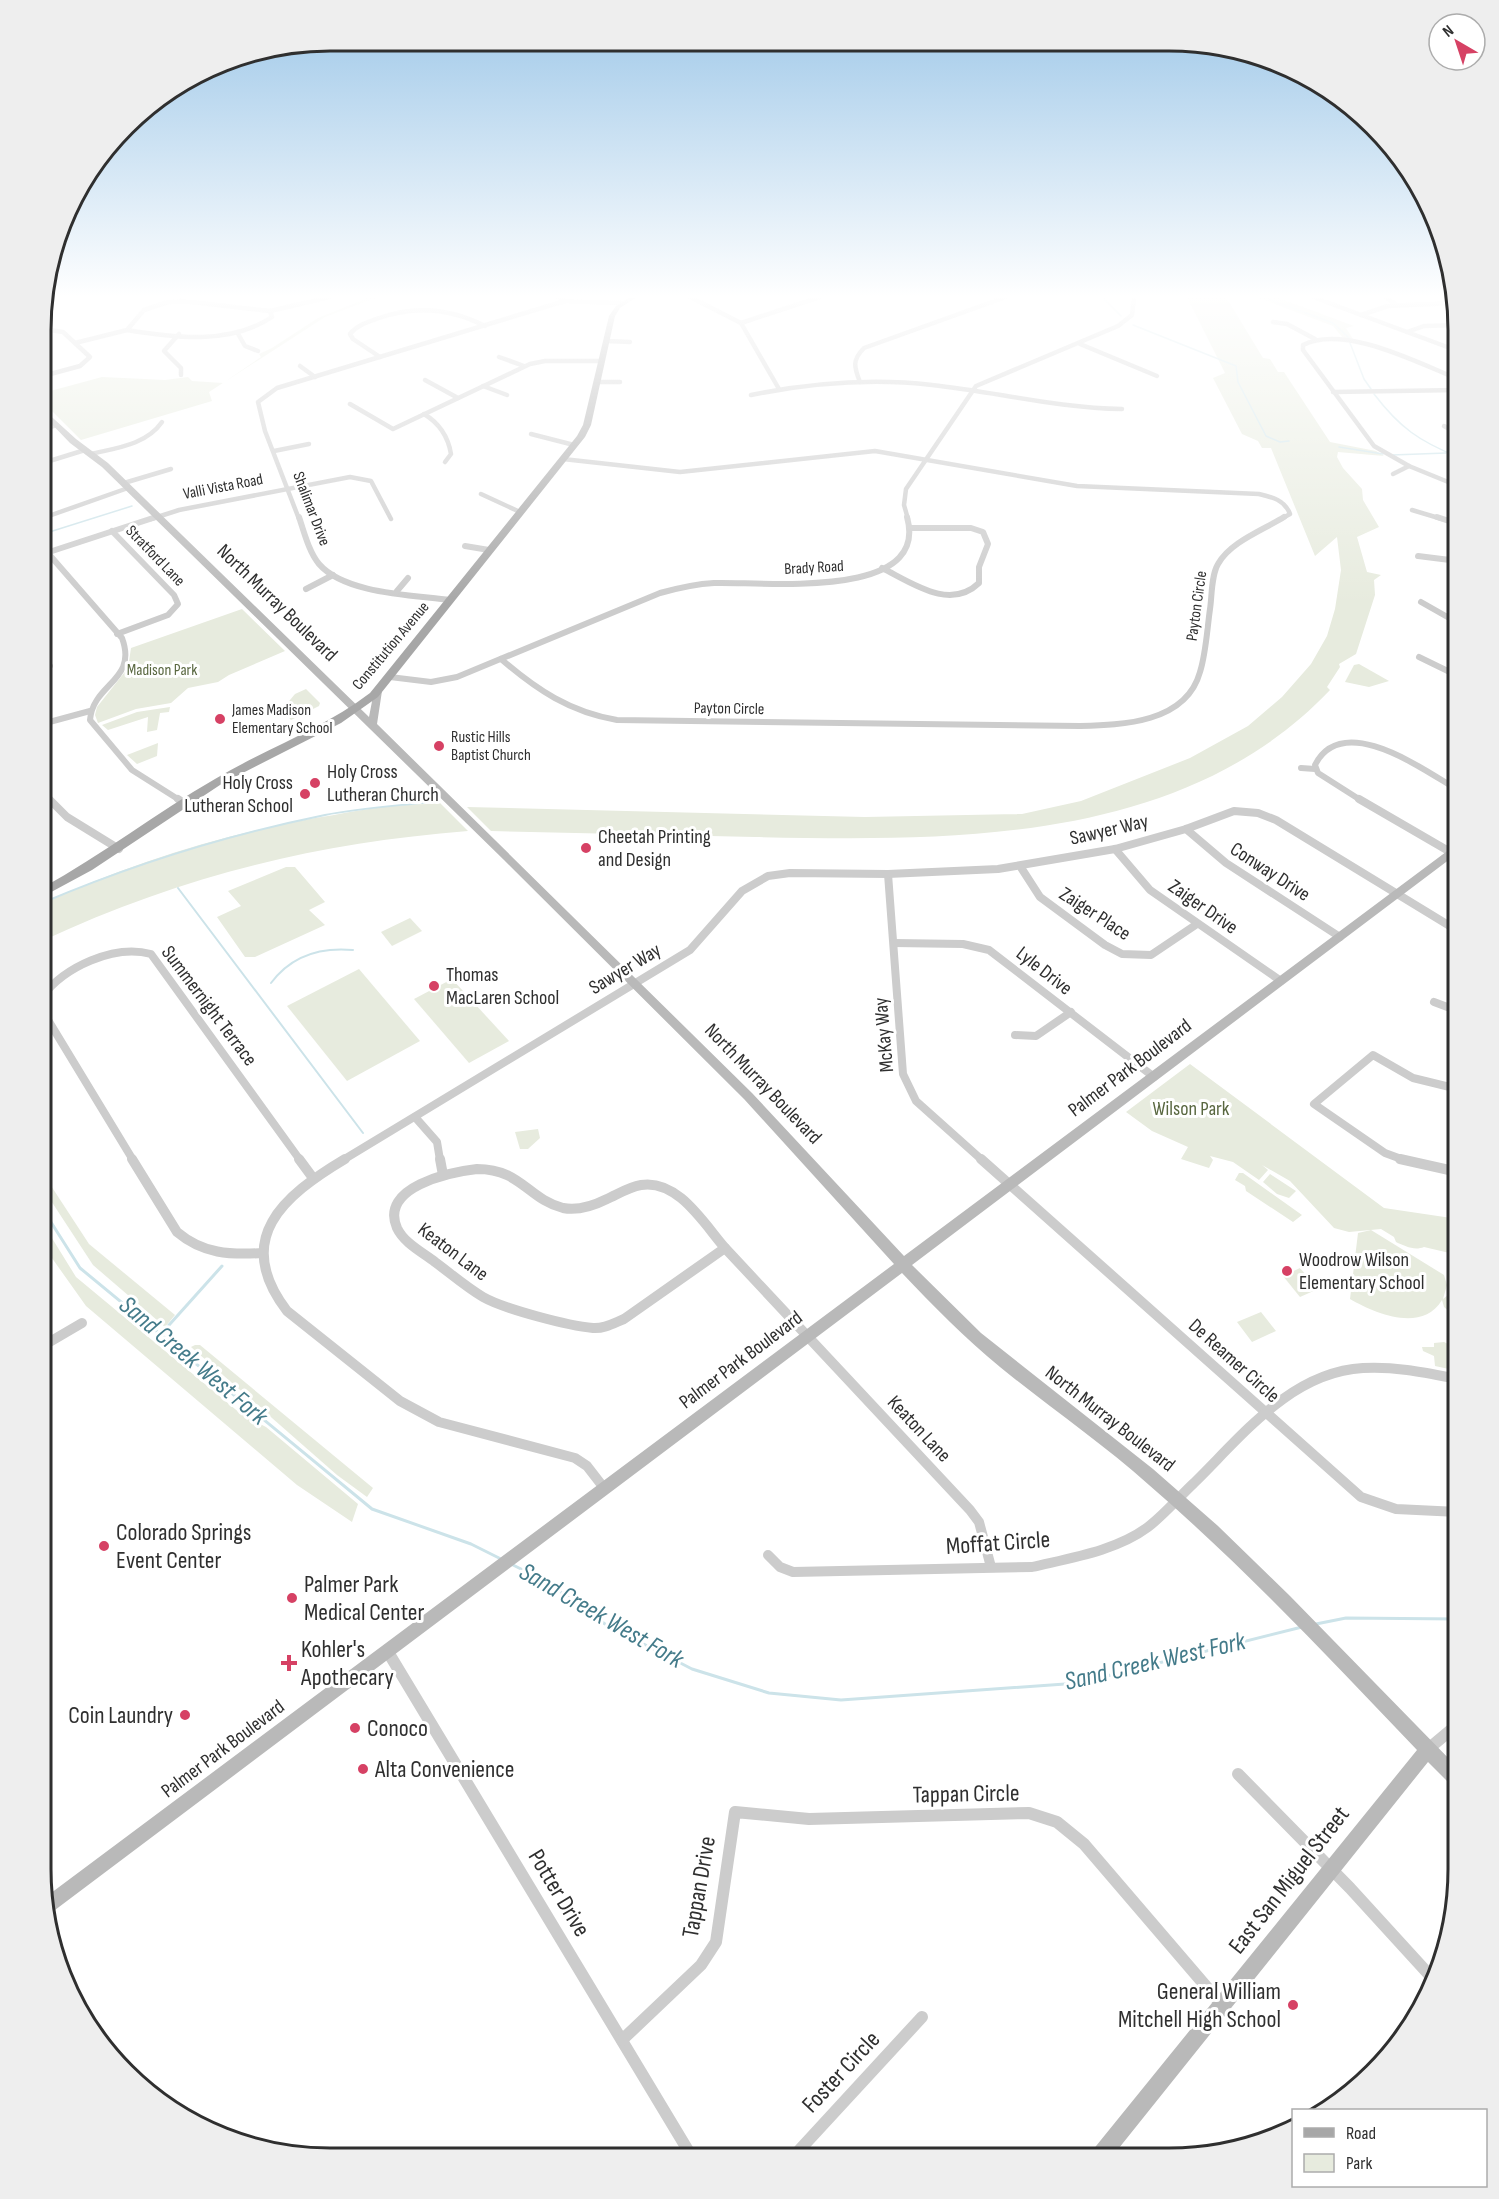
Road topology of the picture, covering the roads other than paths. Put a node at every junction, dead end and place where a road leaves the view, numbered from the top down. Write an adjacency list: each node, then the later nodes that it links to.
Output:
1 (261, 400): 19 (street, Shalimar Drive)
2 (455, 400): 9 (street)
3 (592, 400): 18 (main road, Constitution Avenue)
4 (966, 400): 22 (street)
5 (1024, 400): 8 (street)
6 (1339, 400): 25 (street)
7 (350, 404): 9 (street)
8 (1122, 409)
9 (424, 414): 24 (street)
10 (51, 419): 12 (main road, North Murray Boulevard)
11 (162, 422): 20 (street)
12 (57, 425): 14 (street); 20 (main road, North Murray Boulevard)
13 (1444, 426): 15 (street)
14 (51, 427)
15 (1448, 428)
16 (531, 434): 18 (street)
17 (309, 444): 19 (street)
18 (574, 445): 21 (main road, Constitution Avenue)
19 (274, 451): 30 (street, Shalimar Drive)
20 (88, 452): 23 (street); 29 (main road, North Murray Boulevard)
21 (563, 459): 22 (street, Payton Circle); 33 (main road, Constitution Avenue)
22 (928, 459): 38 (street); 56 (street, Payton Circle)
23 (51, 461)
24 (445, 462)
25 (1409, 466): 27 (street); 28 (street)
26 (171, 468): 29 (street)
27 (1393, 474)
28 (1448, 481)
29 (126, 486): 34 (street); 35 (main road, North Murray Boulevard)
30 (288, 489): 35 (street, Valli Vista Road); 36 (street, Valli Vista Road); 47 (street, Shalimar Drive)
31 (482, 494): 33 (street)
32 (1412, 510): 37 (street)
33 (520, 512): 41 (main road, Constitution Avenue)
34 (51, 515)
35 (157, 516): 39 (street, Valli Vista Road); 60 (main road, North Murray Boulevard)
36 (390, 519)
37 (1448, 521)
38 (910, 528): 46 (street, Brady Road); 46 (street)
39 (112, 531): 42 (street, Valli Vista Road); 54 (street, Stratford Lane)
40 (465, 546): 41 (street)
41 (489, 550): 51 (main road, Constitution Avenue)
42 (51, 551)
43 (1418, 556): 45 (street)
44 (51, 560): 54 (street)
45 (1448, 560)
46 (882, 568): 56 (street, Brady Road)
47 (333, 575): 49 (street); 50 (street, Shalimar Drive)
48 (408, 578): 50 (street)
49 (306, 589)
50 (397, 591): 51 (street, Shalimar Drive)
51 (450, 600): 58 (main road, Constitution Avenue)
52 (1421, 603): 53 (street)
53 (1448, 618)
54 (117, 634): 61 (street)
55 (1419, 657): 57 (street)
56 (501, 659): 58 (street, Brady Road)
57 (1448, 673)
58 (390, 677): 59 (main road, Constitution Avenue)
59 (378, 691): 60 (main road, Constitution Avenue); 63 (main road)
60 (357, 710): 63 (main road, North Murray Boulevard); 70 (main road, Constitution Avenue)
61 (90, 711): 62 (street); 70 (street)
62 (51, 722)
63 (372, 725): 86 (main road, North Murray Boulevard)
64 (1354, 732): 65 (street)
65 (1358, 740): 67 (street); 68 (street)
66 (1301, 768): 67 (street)
67 (1315, 769): 72 (street)
68 (1448, 784)
69 (51, 801): 73 (street)
70 (184, 803): 73 (main road, Constitution Avenue)
71 (1186, 829): 74 (street, Sawyer Way); 79 (street, Sawyer Way); 82 (street, Conway Drive)
72 (1448, 847)
73 (119, 849): 78 (main road, Constitution Avenue)
74 (1115, 849): 76 (street, Sawyer Way); 80 (street, Zaiger Drive)
75 (1448, 856): 79 (main road, Palmer Park Boulevard)
76 (1020, 866): 77 (street, Sawyer Way); 80 (street, Zaiger Place)
77 (888, 874): 83 (street, McKay Way); 86 (street, Sawyer Way)
78 (51, 888)
79 (1397, 894): 81 (street, Sawyer Way); 82 (main road, Palmer Park Boulevard)
80 (1197, 924): 84 (street, Zaiger Drive)
81 (1448, 925)
82 (1340, 937): 84 (main road, Palmer Park Boulevard)
83 (894, 943): 89 (street, Lyle Drive); 98 (street, McKay Way)
84 (1281, 981): 92 (main road, Palmer Park Boulevard)
85 (51, 984): 97 (street, Summernight Terrace)
86 (636, 985): 94 (street, Sawyer Way); 101 (main road, North Murray Boulevard)
87 (1434, 1002): 88 (street)
88 (1448, 1007)
89 (1071, 1012): 91 (street); 92 (street, Lyle Drive)
90 (51, 1025): 100 (street)
91 (1016, 1035)
92 (1154, 1077): 98 (main road, Palmer Park Boulevard)
93 (1448, 1087): 95 (street)
94 (416, 1117): 96 (street); 97 (street, Sawyer Way)
95 (1448, 1170)
96 (443, 1175): 99 (street, Keaton Lane); 99 (street, Keaton Lane)
97 (313, 1178): 100 (street, Sawyer Way)
98 (1009, 1185): 101 (main road, Palmer Park Boulevard); 106 (street, De Reamer Circle)
99 (725, 1248): 103 (street, Keaton Lane)
100 (262, 1253): 107 (street, Sawyer Way)
101 (905, 1264): 103 (main road, Palmer Park Boulevard); 108 (main road, North Murray Boulevard)
102 (82, 1323): 104 (street)
103 (807, 1337): 107 (main road, Palmer Park Boulevard); 111 (street, Keaton Lane)
104 (51, 1341)
105 (1448, 1376): 106 (street, Moffat Circle)
106 (1265, 1413): 108 (street, Moffat Circle); 109 (street, De Reamer Circle)
107 (604, 1488): 112 (main road, Palmer Park Boulevard)
108 (1178, 1500): 111 (street, Moffat Circle); 114 (main road, North Murray Boulevard)
109 (1448, 1512)
110 (768, 1555): 111 (street, Moffat Circle)
111 (991, 1567)
112 (388, 1652): 119 (main road, Palmer Park Boulevard); 123 (street, Potter Drive)
113 (1448, 1733): 114 (street, East San Miguel Street)
114 (1428, 1750): 115 (main road, North Murray Boulevard); 118 (main road, East San Miguel Street)
115 (1448, 1770)
116 (1238, 1774): 118 (street)
117 (735, 1812): 121 (street, Tappan Circle); 123 (street, Tappan Drive)
118 (1330, 1869): 120 (street); 121 (main road, East San Miguel Street)
119 (53, 1902)
120 (1428, 1973)
121 (1223, 2006): 126 (main road, East San Miguel Street)
122 (922, 2018): 125 (street, Foster Circle)
123 (622, 2040): 124 (street, Potter Drive)
124 (687, 2148)
125 (801, 2148)
126 (1107, 2148)

